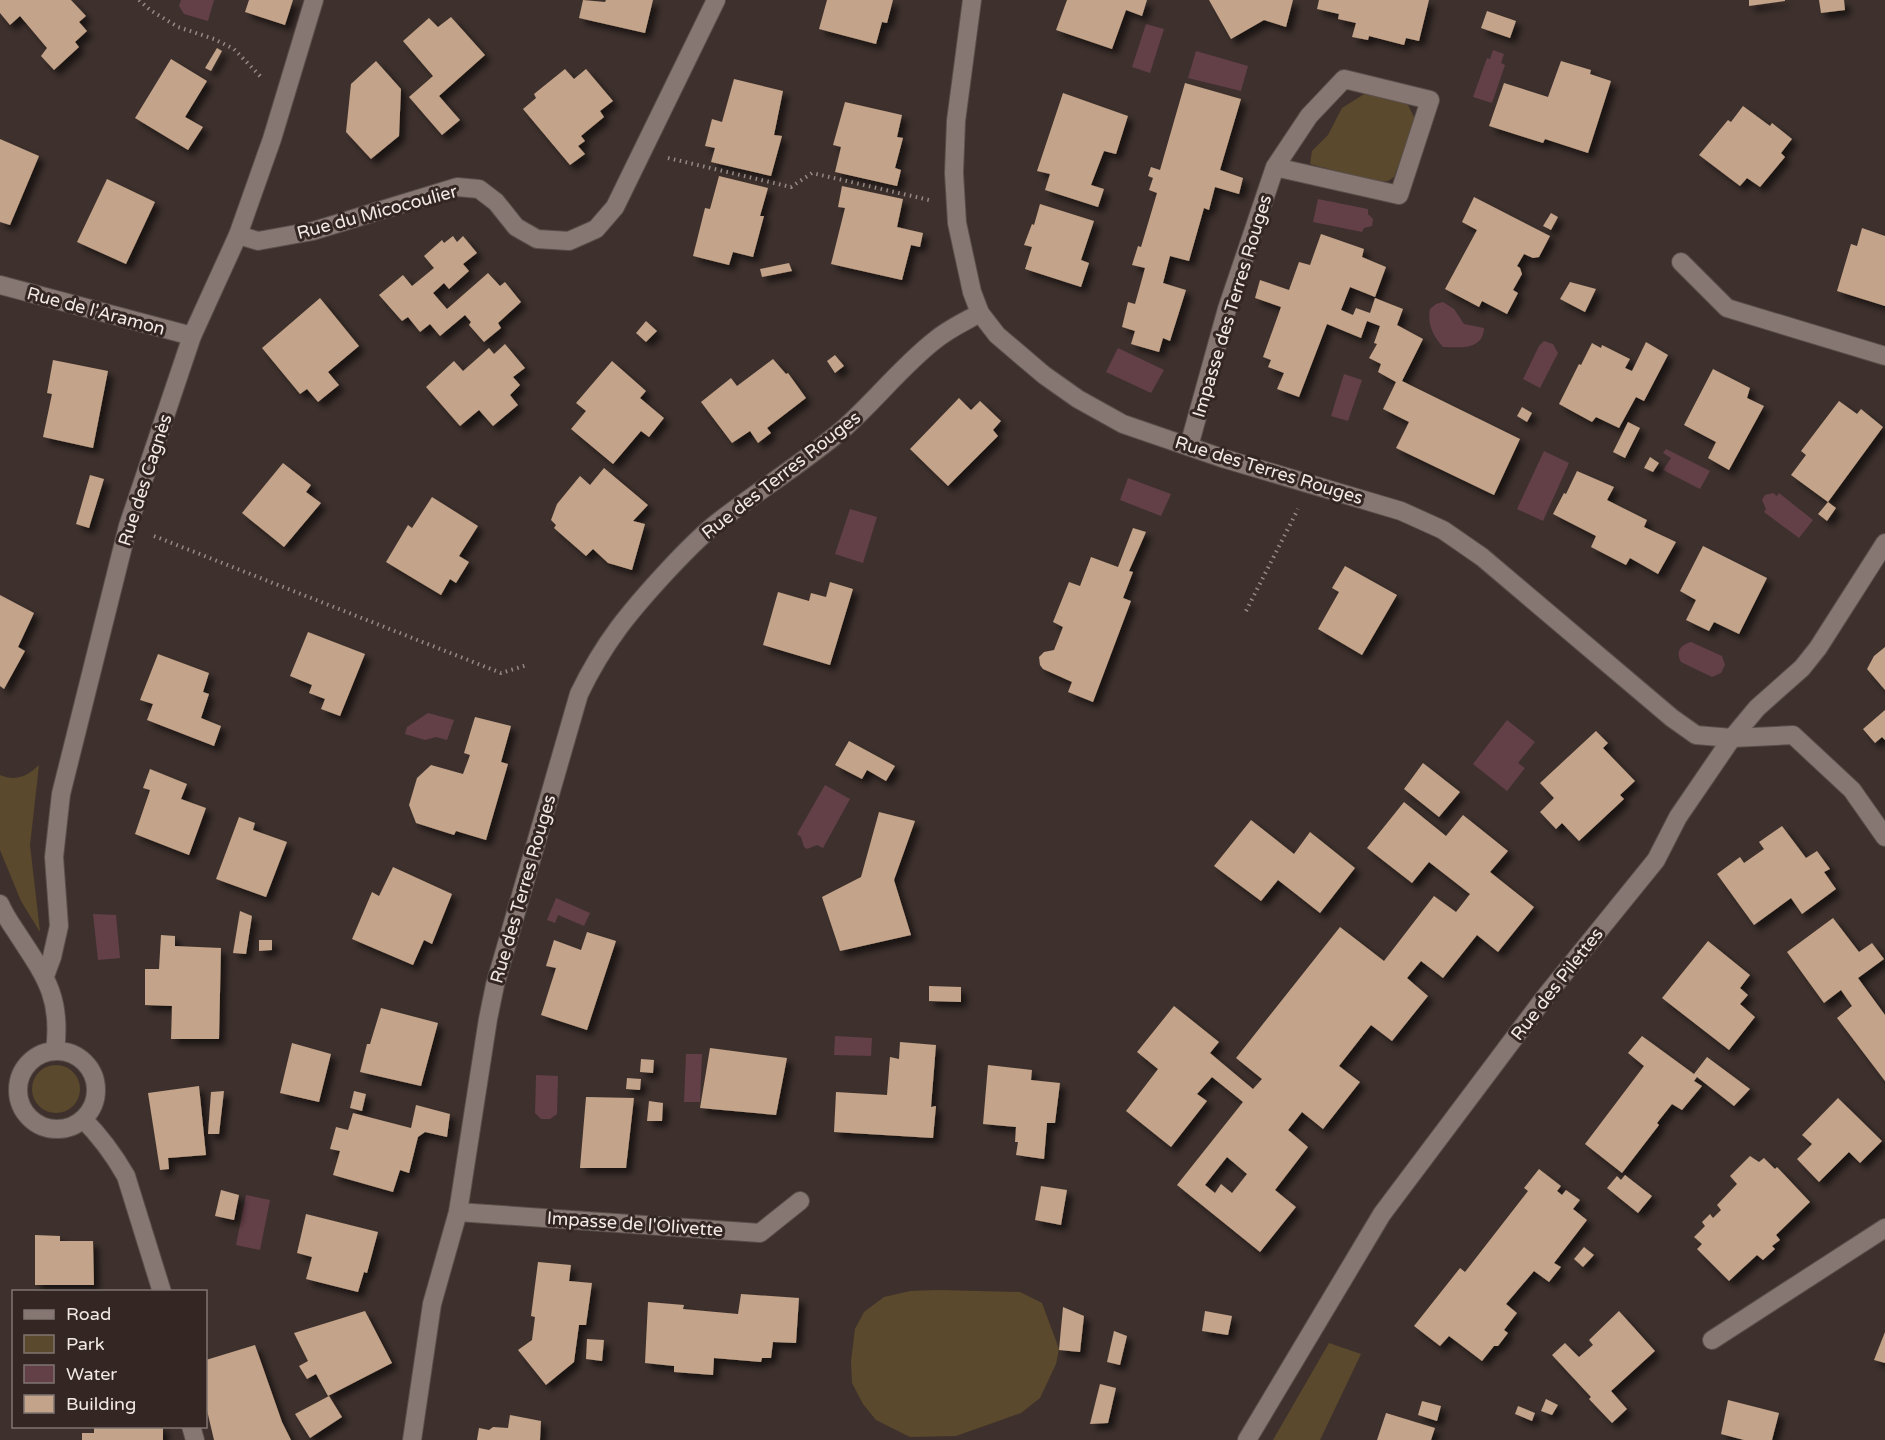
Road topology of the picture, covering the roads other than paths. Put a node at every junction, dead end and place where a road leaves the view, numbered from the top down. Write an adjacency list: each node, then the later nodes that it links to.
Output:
1 (314, 0): 5 (street, Rue des Cagnès)
2 (716, 0): 5 (street, Rue du Micocoulier)
3 (972, 0): 8 (street)
4 (1275, 167): 4 (street, Impasse des Terres Rouges); 11 (street, Impasse des Terres Rouges)
5 (238, 235): 9 (street, Rue des Cagnès)
6 (1681, 262): 10 (street)
7 (0, 285): 9 (street, Rue de l'Aramon)
8 (980, 313): 11 (street, Rue des Terres Rouges); 20 (street, Rue des Terres Rouges)
9 (192, 336): 16 (street, Rue des Cagnès)
10 (1885, 356)
11 (1189, 446): 13 (street, Rue des Terres Rouges)
12 (1885, 543): 13 (street, Rue des Pilettes)
13 (1732, 738): 14 (street, Rue des Terres Rouges); 25 (street, Rue des Pilettes)
14 (1885, 837)
15 (0, 904): 16 (street)
16 (45, 976): 17 (street)
17 (55, 1051): 18 (street); 18 (street)
18 (83, 1119): 22 (street)
19 (800, 1201): 20 (street, Impasse de l'Olivette)
20 (458, 1212): 24 (street, Rue des Terres Rouges)
21 (1885, 1228): 23 (street)
22 (161, 1290)
23 (1712, 1340)
24 (412, 1440)
25 (1247, 1440)

